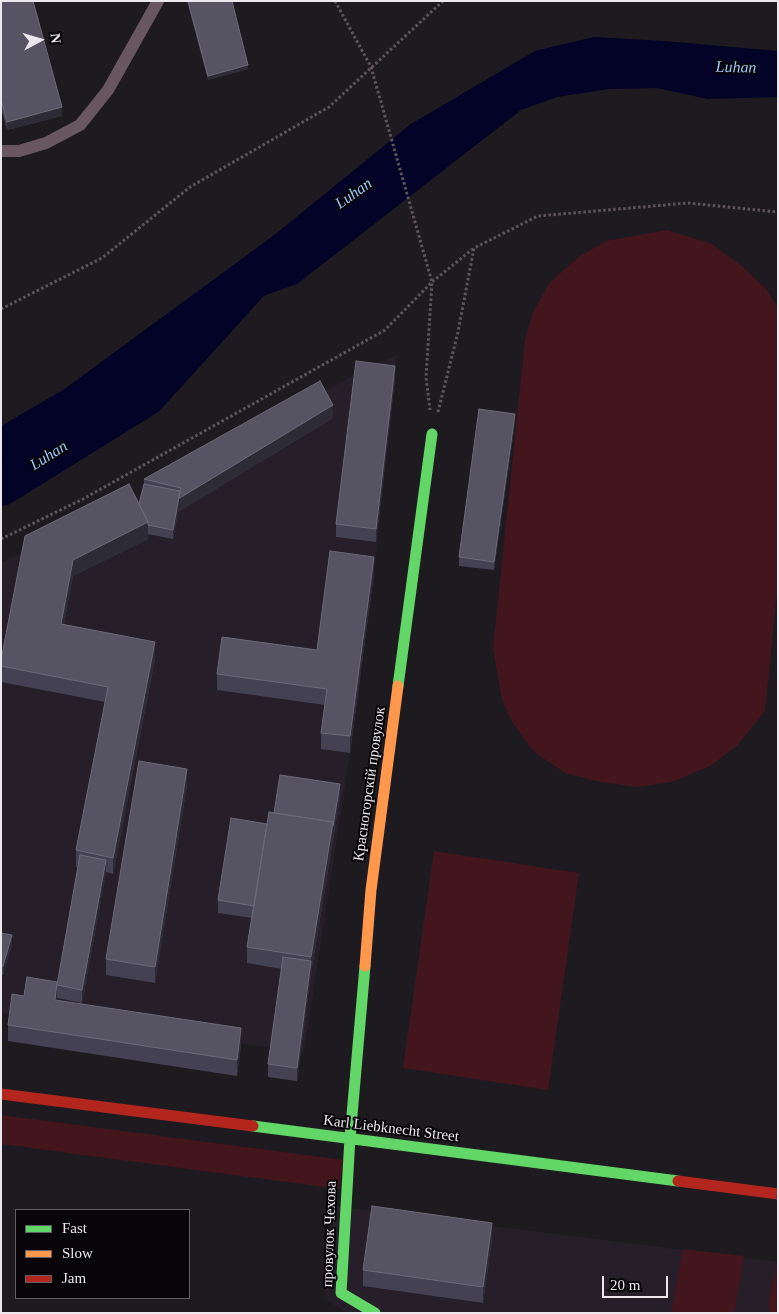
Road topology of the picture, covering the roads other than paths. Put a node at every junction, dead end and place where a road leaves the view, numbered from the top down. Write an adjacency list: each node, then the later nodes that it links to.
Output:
1 (158, 1): 2 (lane)
2 (1, 151)
3 (432, 434): 5 (street, Красногорскій провулок)
4 (1, 1094): 5 (street, Karl Liebknecht Street)
5 (350, 1138): 6 (street, Karl Liebknecht Street); 7 (street, провулок Чехова)
6 (778, 1194)
7 (374, 1313)

